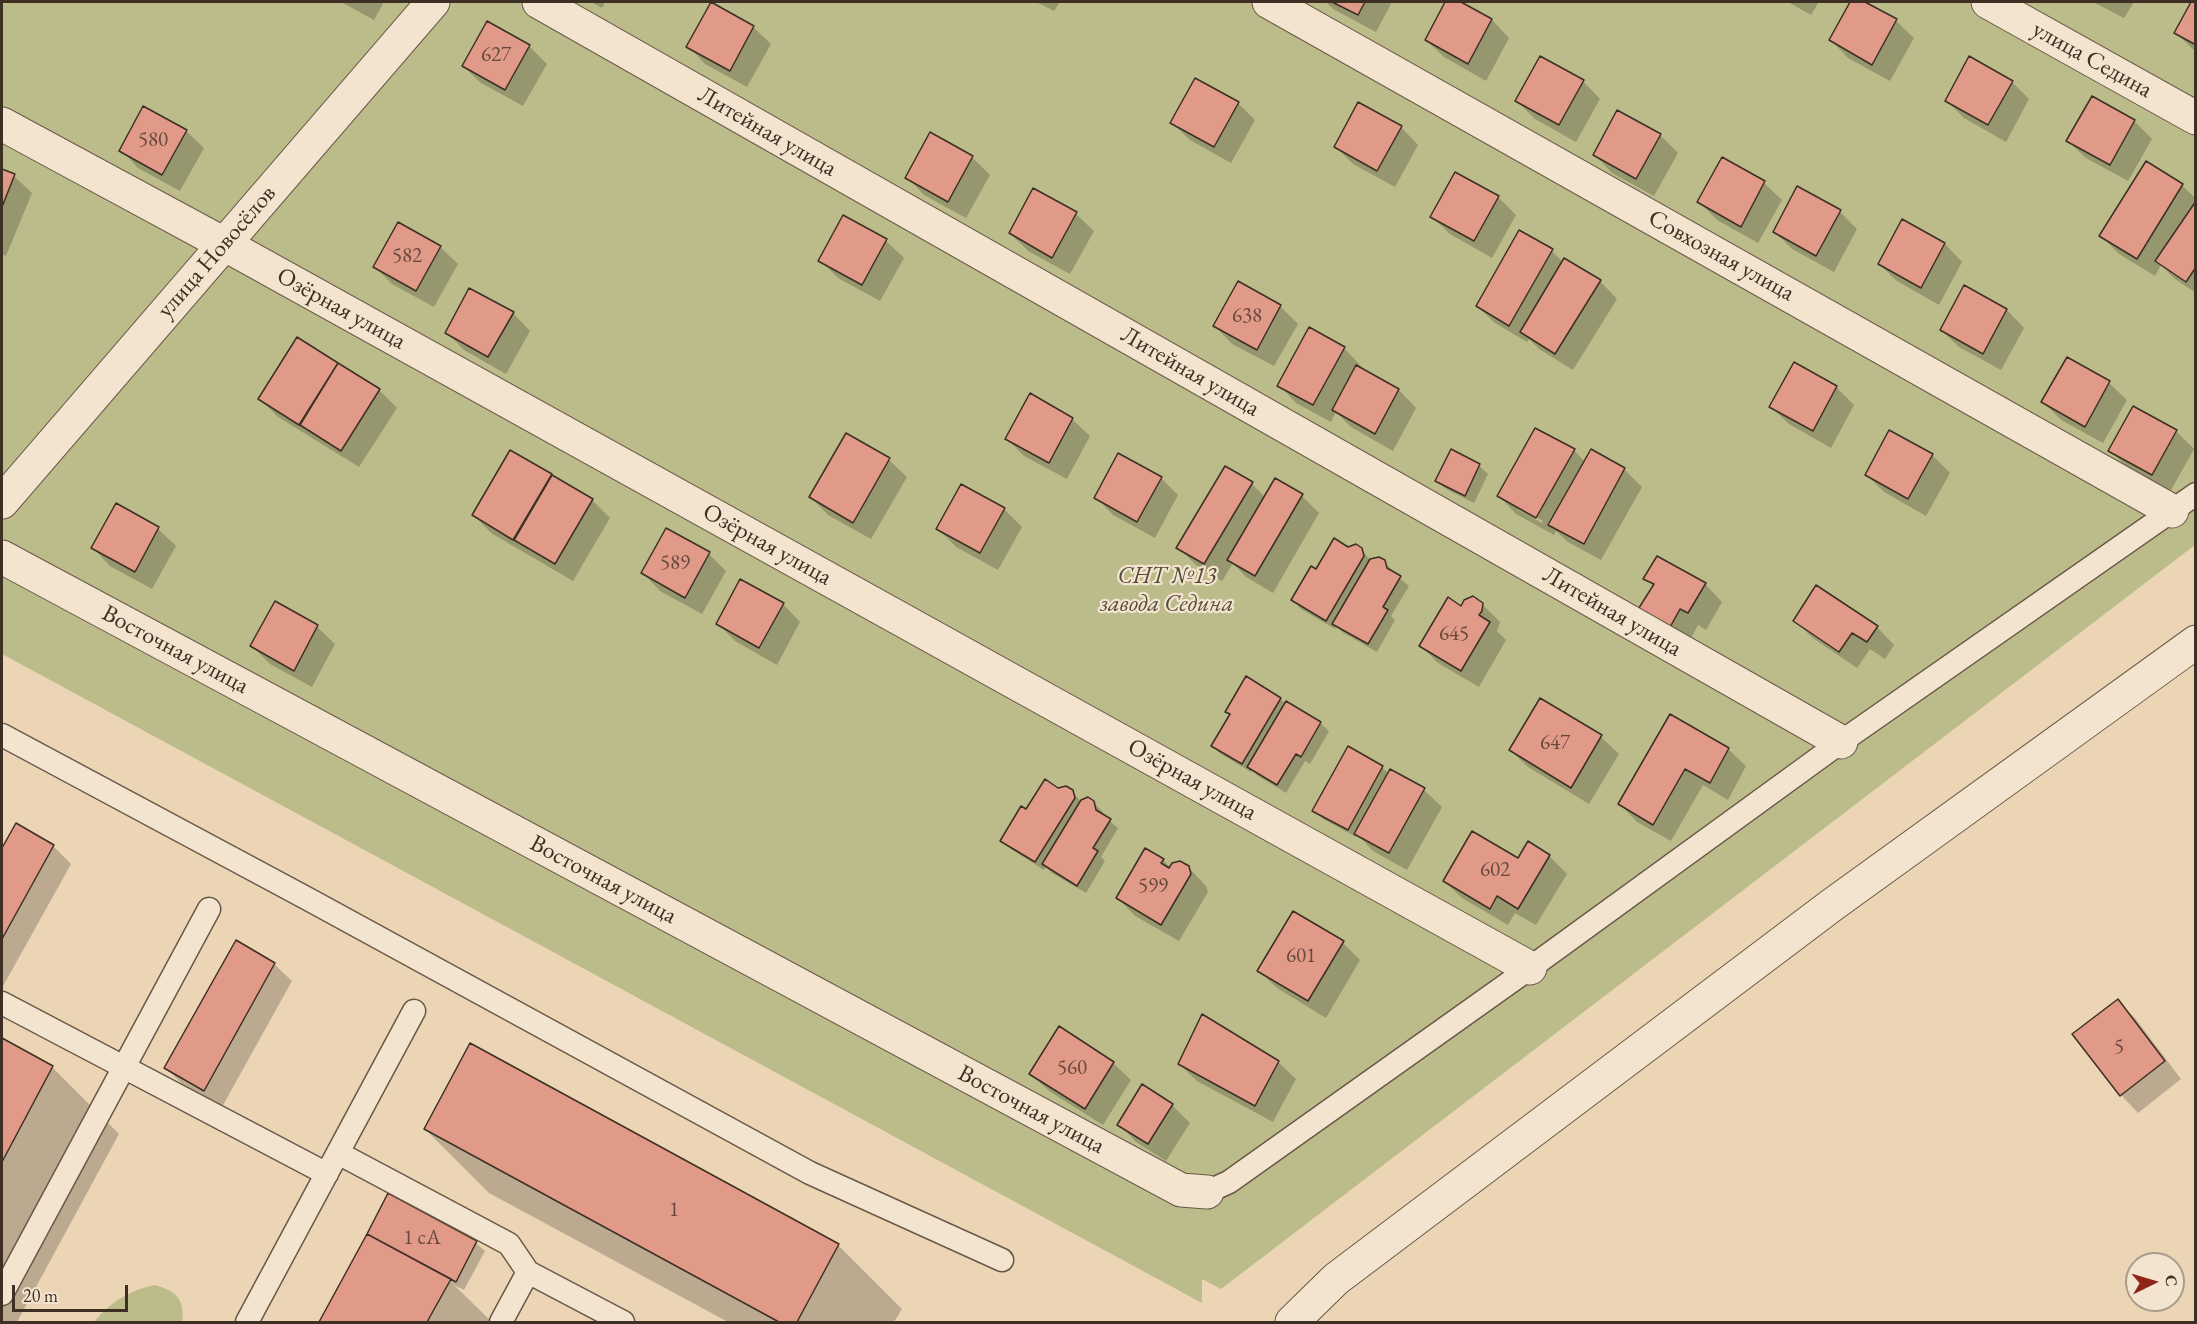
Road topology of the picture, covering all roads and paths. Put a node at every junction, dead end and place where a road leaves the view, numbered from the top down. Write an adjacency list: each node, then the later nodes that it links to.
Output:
1 (433, 2): 7 (street, улица Новосёлов)
2 (539, 2): 13 (street, Литейная улица)
3 (1269, 2): 9 (street, Совхозная улица)
4 (1988, 2): 5 (street, улица Седина)
5 (2196, 118)
6 (2, 124): 7 (street, Озёрная улица)
7 (224, 244): 8 (street, улица Новосёлов); 15 (street, Озёрная улица)
8 (2, 502)
9 (2184, 502): 13 (lane)
10 (2, 557): 21 (street, Восточная улица)
11 (2196, 642): 28 (street)
12 (2, 735): 22 (lane)
13 (1841, 742): 15 (lane)
14 (209, 909): 18 (lane)
15 (1530, 968): 21 (lane)
16 (2, 1002): 18 (lane)
17 (414, 1011): 19 (lane)
18 (124, 1067): 20 (lane); 24 (lane)
19 (338, 1153): 20 (lane); 23 (lane)
20 (327, 1173): 25 (lane)
21 (1207, 1192)
22 (1002, 1260)
23 (528, 1272): 26 (lane); 27 (lane)
24 (2, 1294)
25 (247, 1323)
26 (501, 1323)
27 (623, 1323)
28 (1292, 1323)

